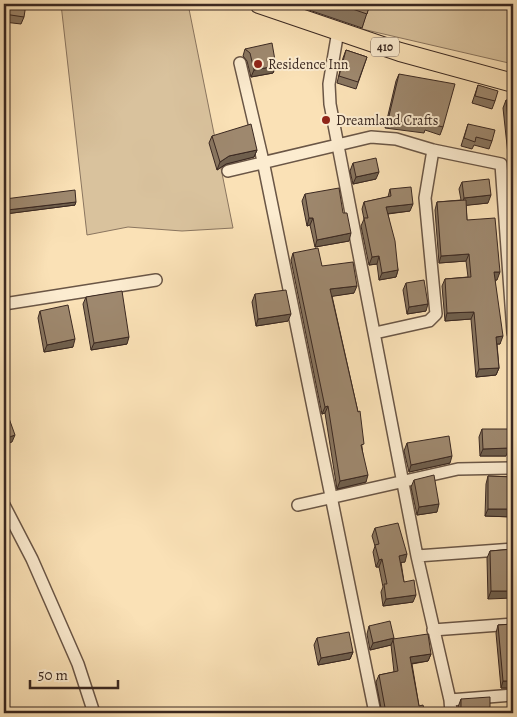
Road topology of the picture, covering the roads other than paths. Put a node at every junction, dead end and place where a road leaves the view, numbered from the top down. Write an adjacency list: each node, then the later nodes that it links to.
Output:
1 (259, 4): 2 (main road, 410)
2 (338, 31): 4 (main road, 410); 5 (street)
3 (240, 64): 7 (street)
4 (513, 83)
5 (339, 144): 6 (street); 7 (street); 11 (street)
6 (433, 150): 11 (street); 12 (street)
7 (263, 161): 8 (street); 15 (street)
8 (228, 170)
9 (156, 280): 10 (street)
10 (4, 304)
11 (375, 333): 14 (street)
12 (513, 333)
13 (513, 468): 14 (street)
14 (404, 481): 15 (street); 19 (street)
15 (331, 498): 17 (street); 25 (street)
16 (4, 505): 24 (street)
17 (298, 505)
18 (513, 549): 19 (street)
19 (418, 556): 21 (street)
20 (513, 624): 21 (street)
21 (433, 630): 23 (street)
22 (513, 695): 23 (street)
23 (450, 700): 26 (street)
24 (94, 713)
25 (375, 713)
26 (450, 713)

